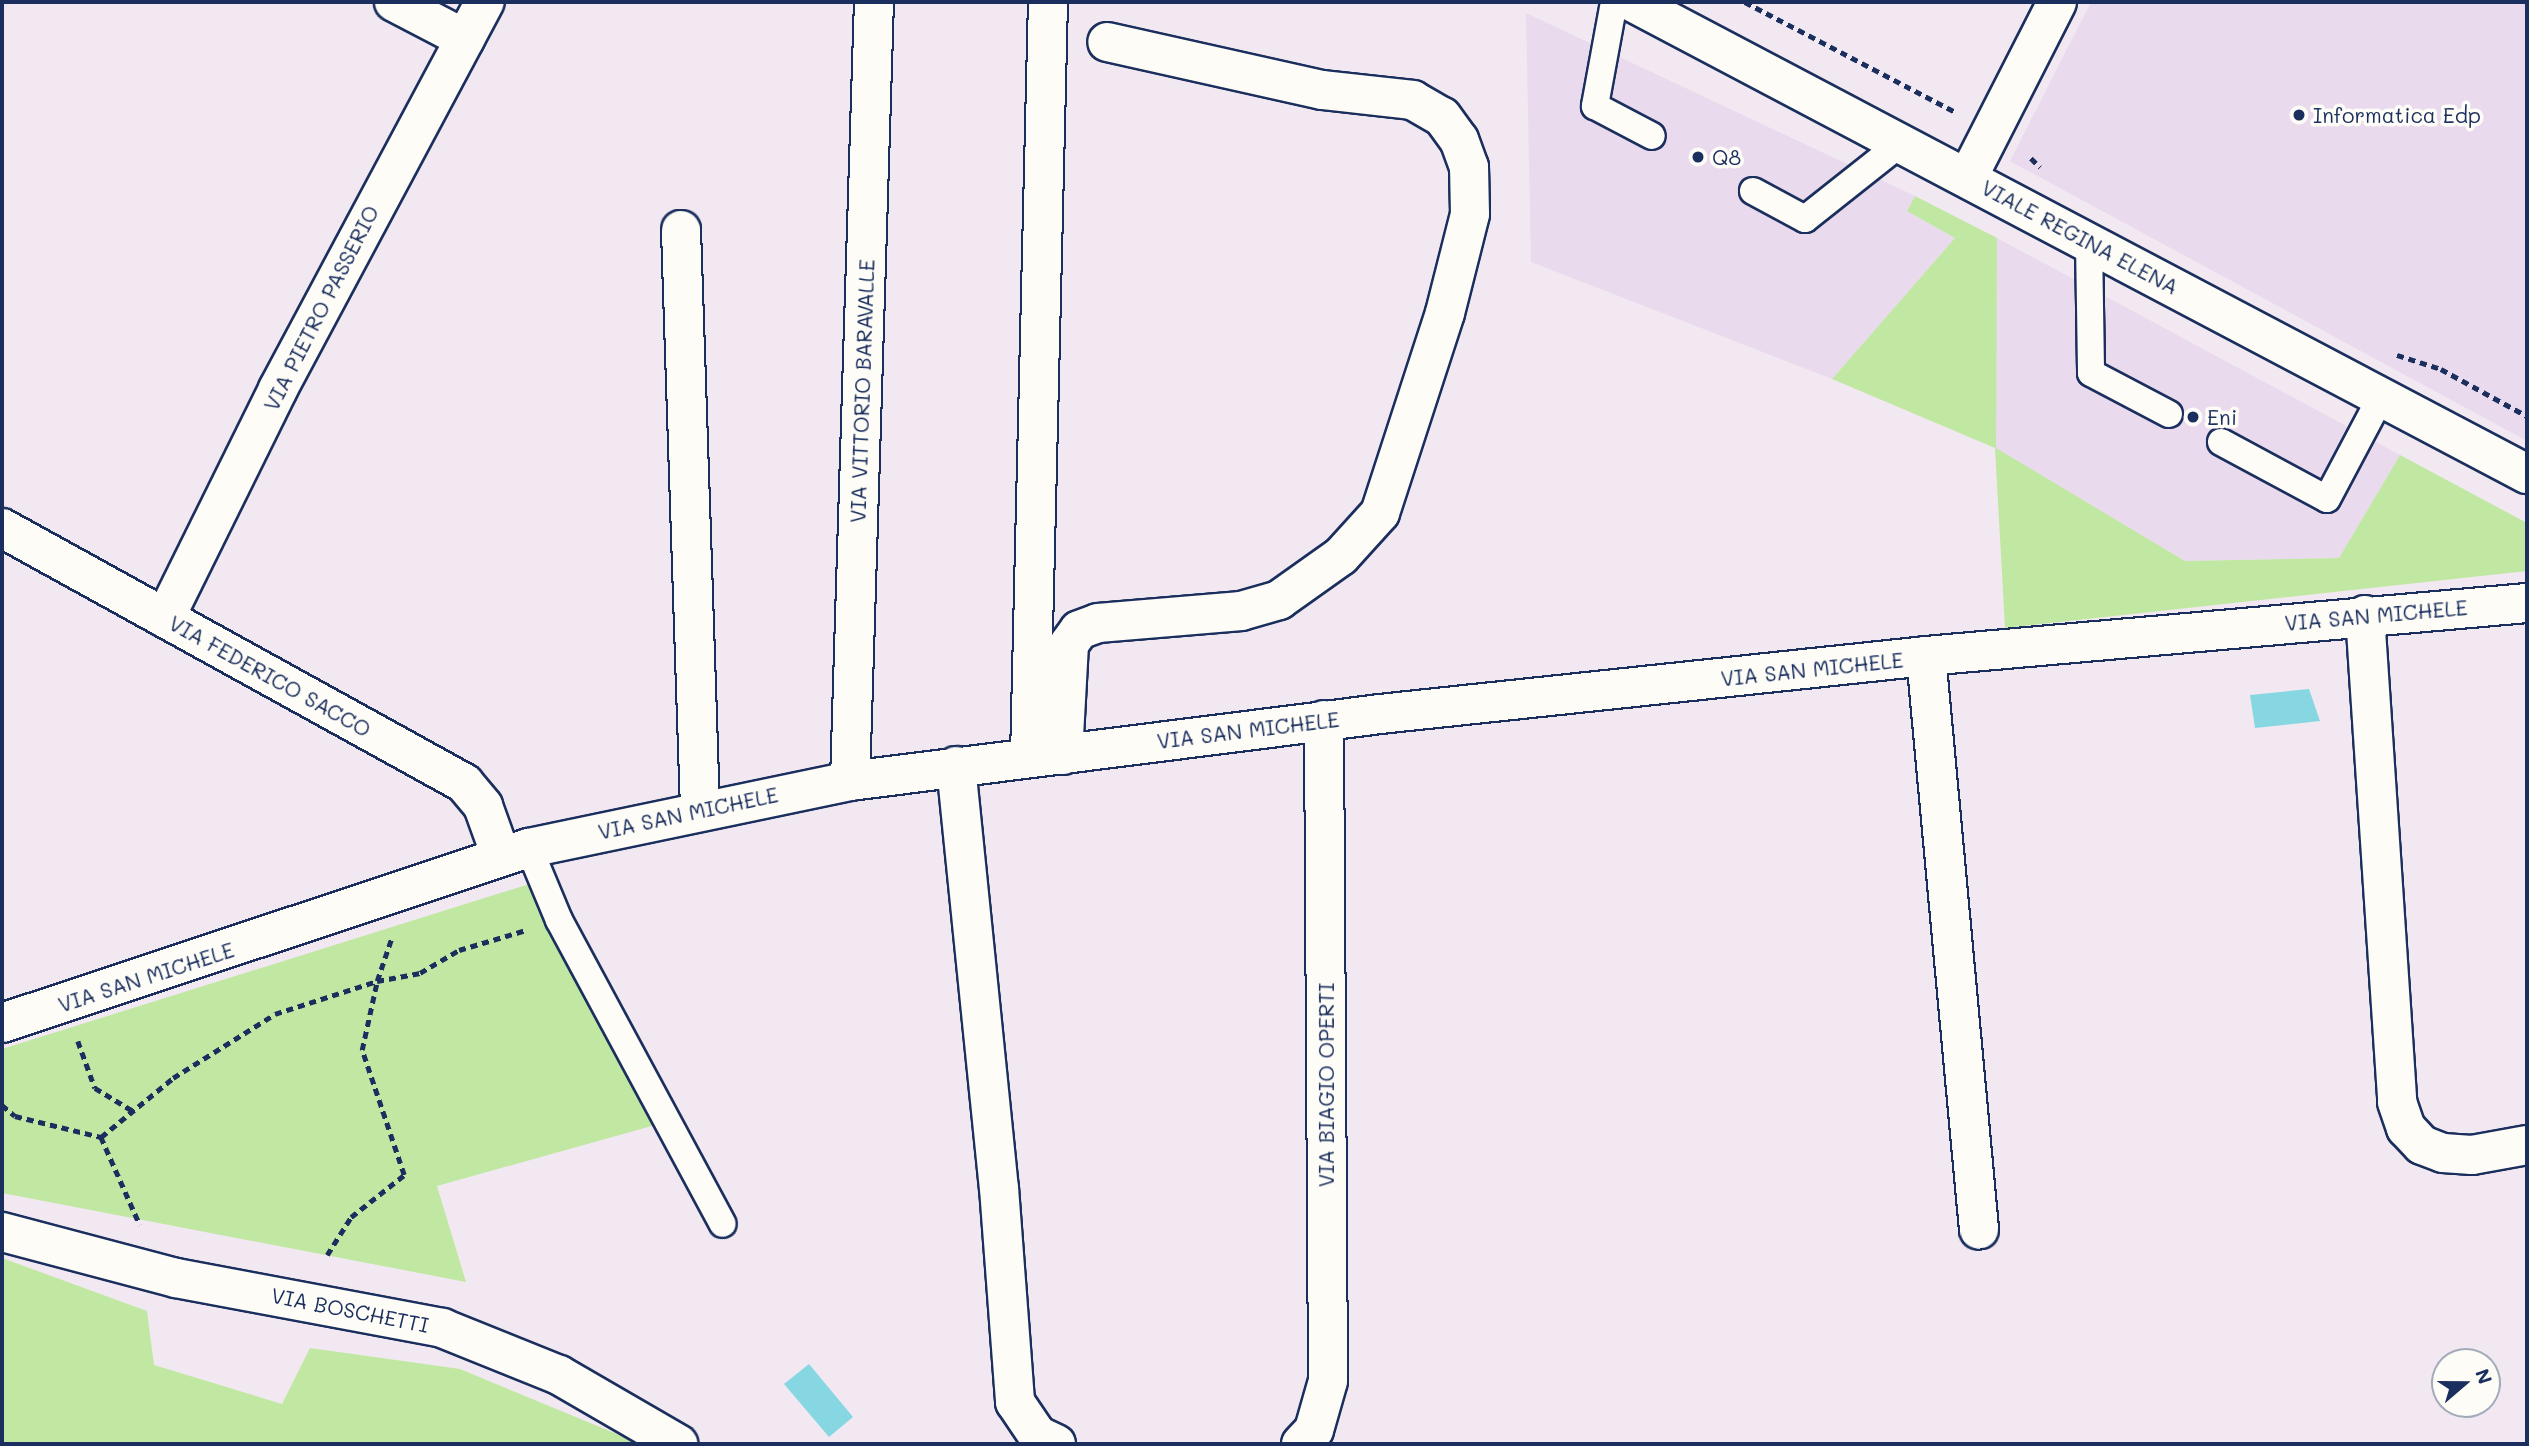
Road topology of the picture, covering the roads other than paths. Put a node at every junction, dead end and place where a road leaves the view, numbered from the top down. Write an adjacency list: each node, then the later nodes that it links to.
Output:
1 (394, 2): 8 (street)
2 (485, 2): 8 (street, VIA PIETRO PASSERIO)
3 (874, 2): 28 (street, VIA VITTORIO BARAVALLE)
4 (1048, 2): 26 (street)
5 (1614, 2): 10 (lane)
6 (1632, 2): 11 (street, VIALE REGINA ELENA)
7 (2057, 2): 12 (street)
8 (465, 39): 23 (street, VIA PIETRO PASSERIO)
9 (1107, 42): 26 (street)
10 (1652, 136)
11 (1901, 143): 12 (street, VIALE REGINA ELENA); 13 (lane)
12 (1968, 177): 15 (street, VIALE REGINA ELENA)
13 (1753, 191)
14 (681, 230): 29 (street)
15 (2089, 242): 16 (street, VIALE REGINA ELENA); 17 (lane)
16 (2381, 397): 18 (lane); 19 (street, VIALE REGINA ELENA)
17 (2169, 414)
18 (2221, 442)
19 (2527, 474)
20 (2, 528): 23 (street, VIA FEDERICO SACCO)
21 (2527, 603): 22 (street, VIA SAN MICHELE)
22 (2365, 615): 24 (street, VIA SAN MICHELE); 32 (street)
23 (165, 618): 30 (street, VIA FEDERICO SACCO)
24 (1926, 656): 25 (street, VIA SAN MICHELE); 34 (street)
25 (1324, 720): 26 (street, VIA SAN MICHELE); 38 (street, VIA BIAGIO OPERTI)
26 (1046, 756): 27 (street, VIA SAN MICHELE)
27 (956, 766): 28 (street, VIA SAN MICHELE); 37 (street)
28 (850, 781): 29 (street, VIA SAN MICHELE)
29 (700, 809): 30 (street, VIA SAN MICHELE)
30 (515, 852): 31 (street, VIA SAN MICHELE); 33 (lane)
31 (2, 1023)
32 (2527, 1146)
33 (723, 1224)
34 (1979, 1230)
35 (2, 1232): 36 (street, VIA BOSCHETTI)
36 (678, 1444)
37 (1056, 1444)
38 (1301, 1444)

